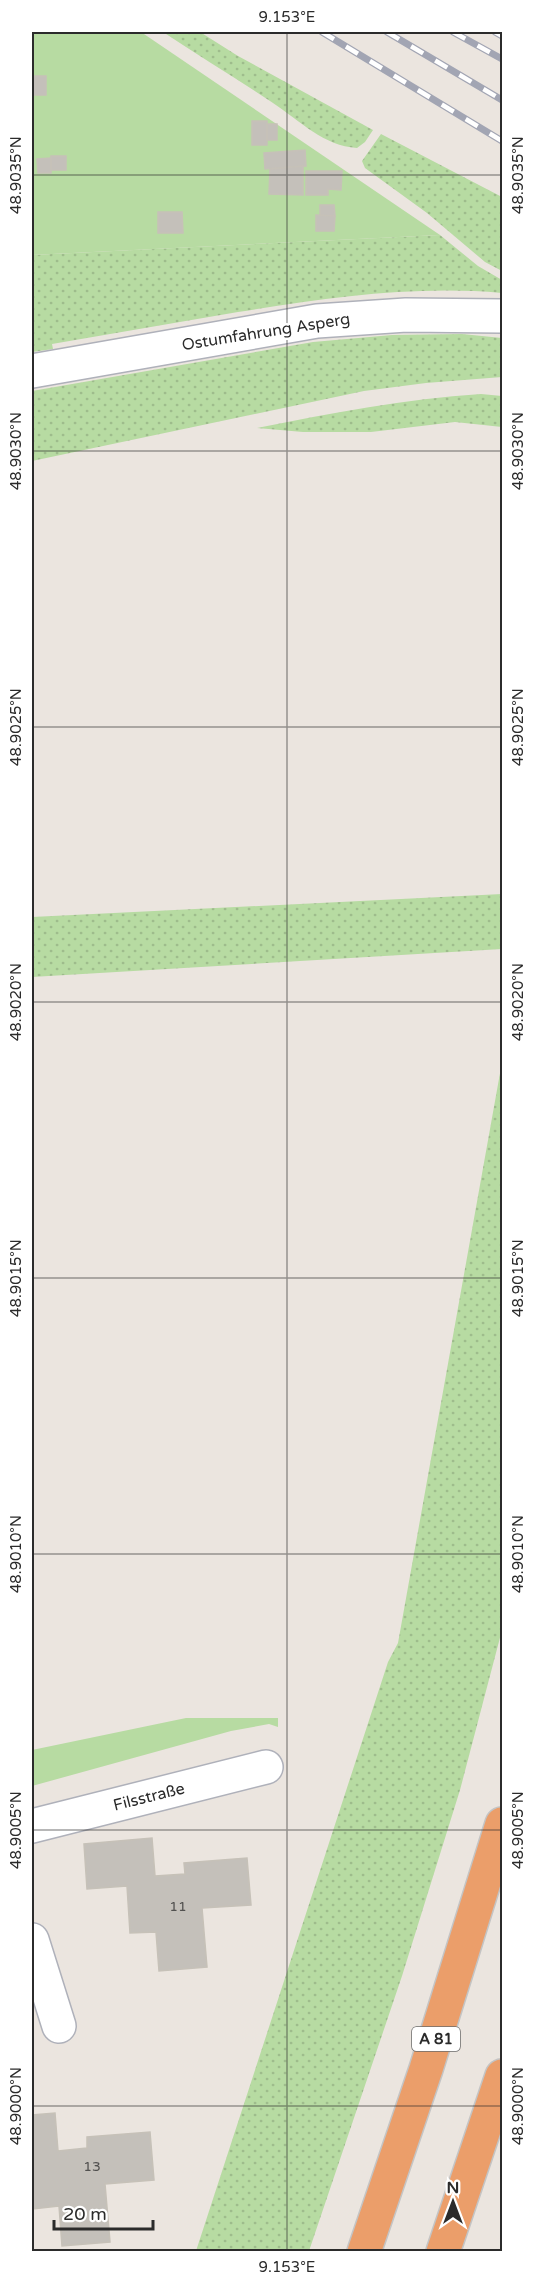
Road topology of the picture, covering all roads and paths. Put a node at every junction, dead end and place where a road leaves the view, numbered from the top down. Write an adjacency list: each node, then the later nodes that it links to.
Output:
1 (502, 316): 2 (street, Ostumfahrung Asperg)
2 (32, 370)
3 (266, 1767): 5 (street, Filsstraße)
4 (502, 1824): 9 (highway, A 81)
5 (32, 1826)
6 (32, 1940): 7 (street)
7 (59, 2026)
8 (502, 2076): 10 (highway)
9 (364, 2252)
10 (443, 2252)

